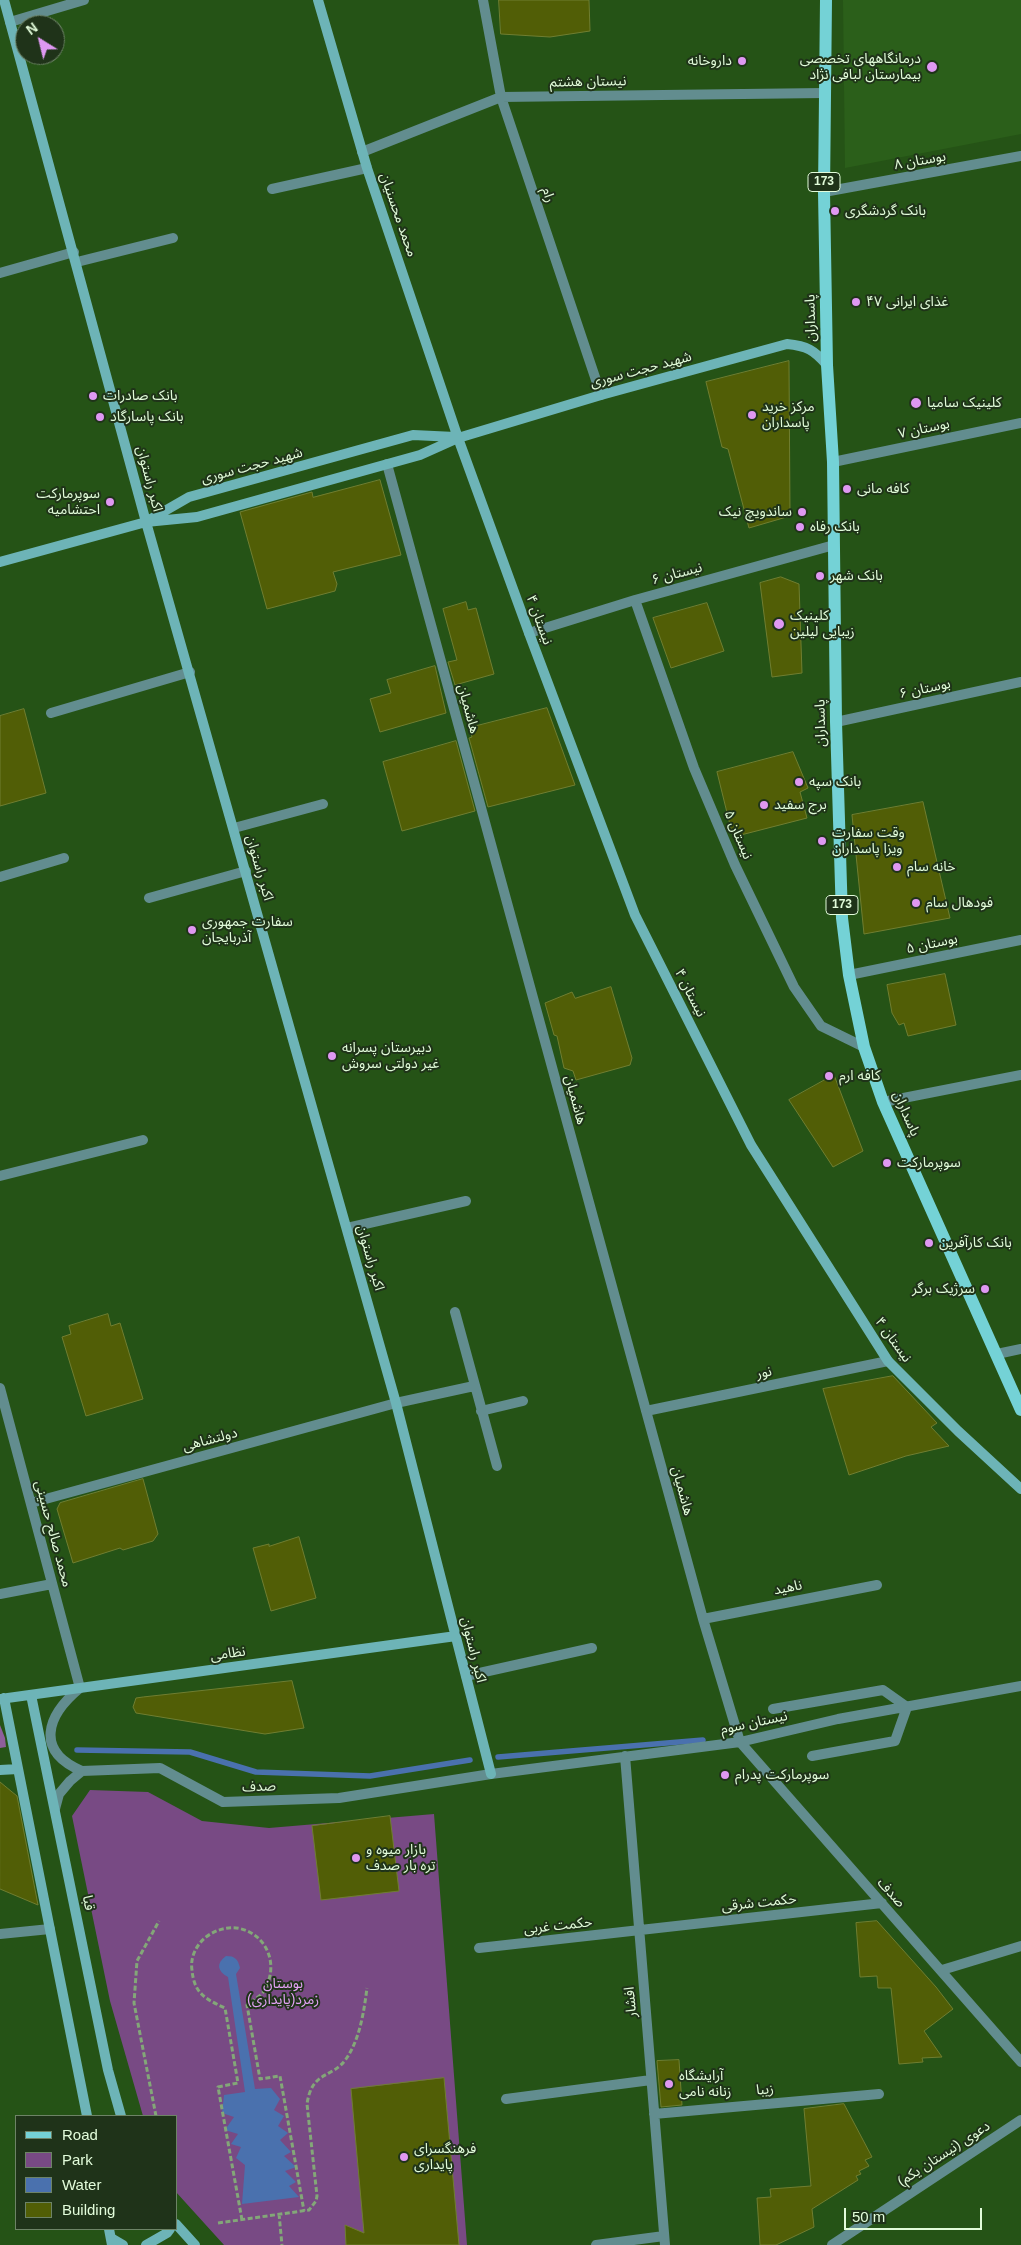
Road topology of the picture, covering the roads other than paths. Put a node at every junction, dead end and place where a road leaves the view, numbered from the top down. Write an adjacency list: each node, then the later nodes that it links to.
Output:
1 (4, 0): 6 (street, اکبر راستوان)
2 (84, 0): 6 (street)
3 (318, 0): 9 (street, محمد محسنیان)
4 (483, 0): 8 (street, رام)
5 (826, 0): 7 (main road, پاسداران / 173)
6 (10, 22): 15 (street, اکبر راستوان)
7 (824, 93): 8 (street, نیستان هشتم); 13 (main road, پاسداران / 173)
8 (501, 97): 9 (street, نیستان هشتم); 18 (street, رام)
9 (362, 152): 11 (street, محمد محسنیان)
10 (1021, 156): 13 (street, بوستان ۸)
11 (367, 168): 12 (street); 20 (street, محمد محسنیان)
12 (272, 189)
13 (824, 192): 17 (main road, پاسداران / 173)
14 (173, 238): 15 (street)
15 (75, 257): 16 (street); 23 (street, اکبر راستوان)
16 (0, 273)
17 (827, 365): 18 (street, شهید حجت سوری); 21 (main road, پاسداران / 173)
18 (601, 395): 20 (street, شهید حجت سوری)
19 (1021, 422): 21 (street, بوستان ۷)
20 (458, 438): 22 (street, شهید حجت سوری); 23 (street, شهید حجت سوری); 27 (street, نیستان ۴)
21 (833, 462): 24 (main road, پاسداران / 173)
22 (387, 464): 23 (street, شهید حجت سوری); 58 (street, هاشمیان)
23 (146, 522): 25 (street, شهید حجت سوری); 28 (street, اکبر راستوان)
24 (834, 545): 26 (street, نیستان ۶); 31 (main road, پاسداران / 173)
25 (0, 562)
26 (635, 600): 27 (street, نیستان ۶); 40 (street, نیستان ۵)
27 (528, 633): 50 (street, نیستان ۴)
28 (190, 672): 30 (street); 33 (street, اکبر راستوان)
29 (1021, 682): 31 (street, بوستان ۶)
30 (51, 713)
31 (836, 722): 39 (main road, پاسداران / 173)
32 (323, 804): 33 (street)
33 (234, 828): 35 (street, اکبر راستوان)
34 (64, 858): 36 (street)
35 (246, 870): 37 (street); 46 (street, اکبر راستوان)
36 (0, 877)
37 (149, 898)
38 (1021, 940): 39 (street, بوستان ۵)
39 (849, 975): 40 (main road, پاسداران / 173)
40 (864, 1047): 42 (main road, پاسداران / 173)
41 (1021, 1075): 42 (street)
42 (883, 1102): 49 (main road, پاسداران / 173)
43 (143, 1140): 44 (street)
44 (0, 1176)
45 (466, 1201): 46 (street)
46 (347, 1228): 54 (street, اکبر راستوان)
47 (455, 1312): 51 (street)
48 (1021, 1349): 49 (street)
49 (997, 1354): 55 (main road, پاسداران / 173)
50 (888, 1361): 58 (street, نور); 60 (street, نیستان ۴)
51 (474, 1386): 54 (street, دولتشاهی); 57 (street)
52 (0, 1388): 56 (street, محمد صالح حسینی)
53 (523, 1401): 57 (street)
54 (396, 1403): 61 (street, دولتشاهی); 66 (street, اکبر راستوان)
55 (1021, 1410)
56 (3, 1411): 61 (street, محمد صالح حسینی)
57 (481, 1411): 59 (street)
58 (646, 1411): 65 (street, هاشمیان)
59 (497, 1466)
60 (1021, 1489)
61 (31, 1503): 62 (street, محمد صالح حسینی)
62 (52, 1584): 64 (street); 70 (street, محمد صالح حسینی)
63 (877, 1585): 65 (street, ناهید)
64 (0, 1594)
65 (703, 1619): 75 (street, هاشمیان)
66 (456, 1636): 68 (street, اکبر راستوان); 70 (street, نظامی)
67 (592, 1648): 68 (street)
68 (466, 1676): 81 (street, اکبر راستوان)
69 (1021, 1686): 73 (street, نیستان سوم)
70 (80, 1688): 71 (street, نظامی); 80 (street)
71 (31, 1695): 72 (street, نظامی); 82 (street, قبا)
72 (2, 1699): 78 (street)
73 (907, 1707): 74 (street); 75 (street, نیستان سوم); 77 (street)
74 (773, 1710)
75 (740, 1742): 76 (street, نیستان سوم); 83 (street, صدف)
76 (624, 1756): 81 (street, نیستان سوم); 85 (street, افشار)
77 (812, 1756)
78 (18, 1769): 79 (street); 84 (street)
79 (0, 1770)
80 (82, 1771): 81 (street, صدف); 82 (street)
81 (491, 1774)
82 (55, 1809): 96 (street, قبا)
83 (882, 1903): 85 (street, حکمت شرقی); 89 (street, صدف)
84 (50, 1929): 86 (street); 95 (street)
85 (639, 1930): 88 (street, حکمت غربی); 91 (street, افشار)
86 (0, 1934)
87 (1021, 1946): 89 (street)
88 (479, 1948)
89 (942, 1970): 90 (street, صدف)
90 (1021, 2062)
91 (651, 2080): 93 (street); 94 (street, افشار)
92 (879, 2094): 94 (street, زیبا)
93 (506, 2099)
94 (654, 2114): 101 (street, افشار)
95 (87, 2115)
96 (121, 2115)
97 (1021, 2120): 106 (street, دعوی (نیستان یکم))
98 (178, 2226): 104 (street)
99 (169, 2230): 103 (street)
100 (111, 2237): 102 (street)
101 (664, 2240): 105 (street)
102 (123, 2245)
103 (146, 2245)
104 (195, 2245)
105 (596, 2245)
106 (832, 2245)

